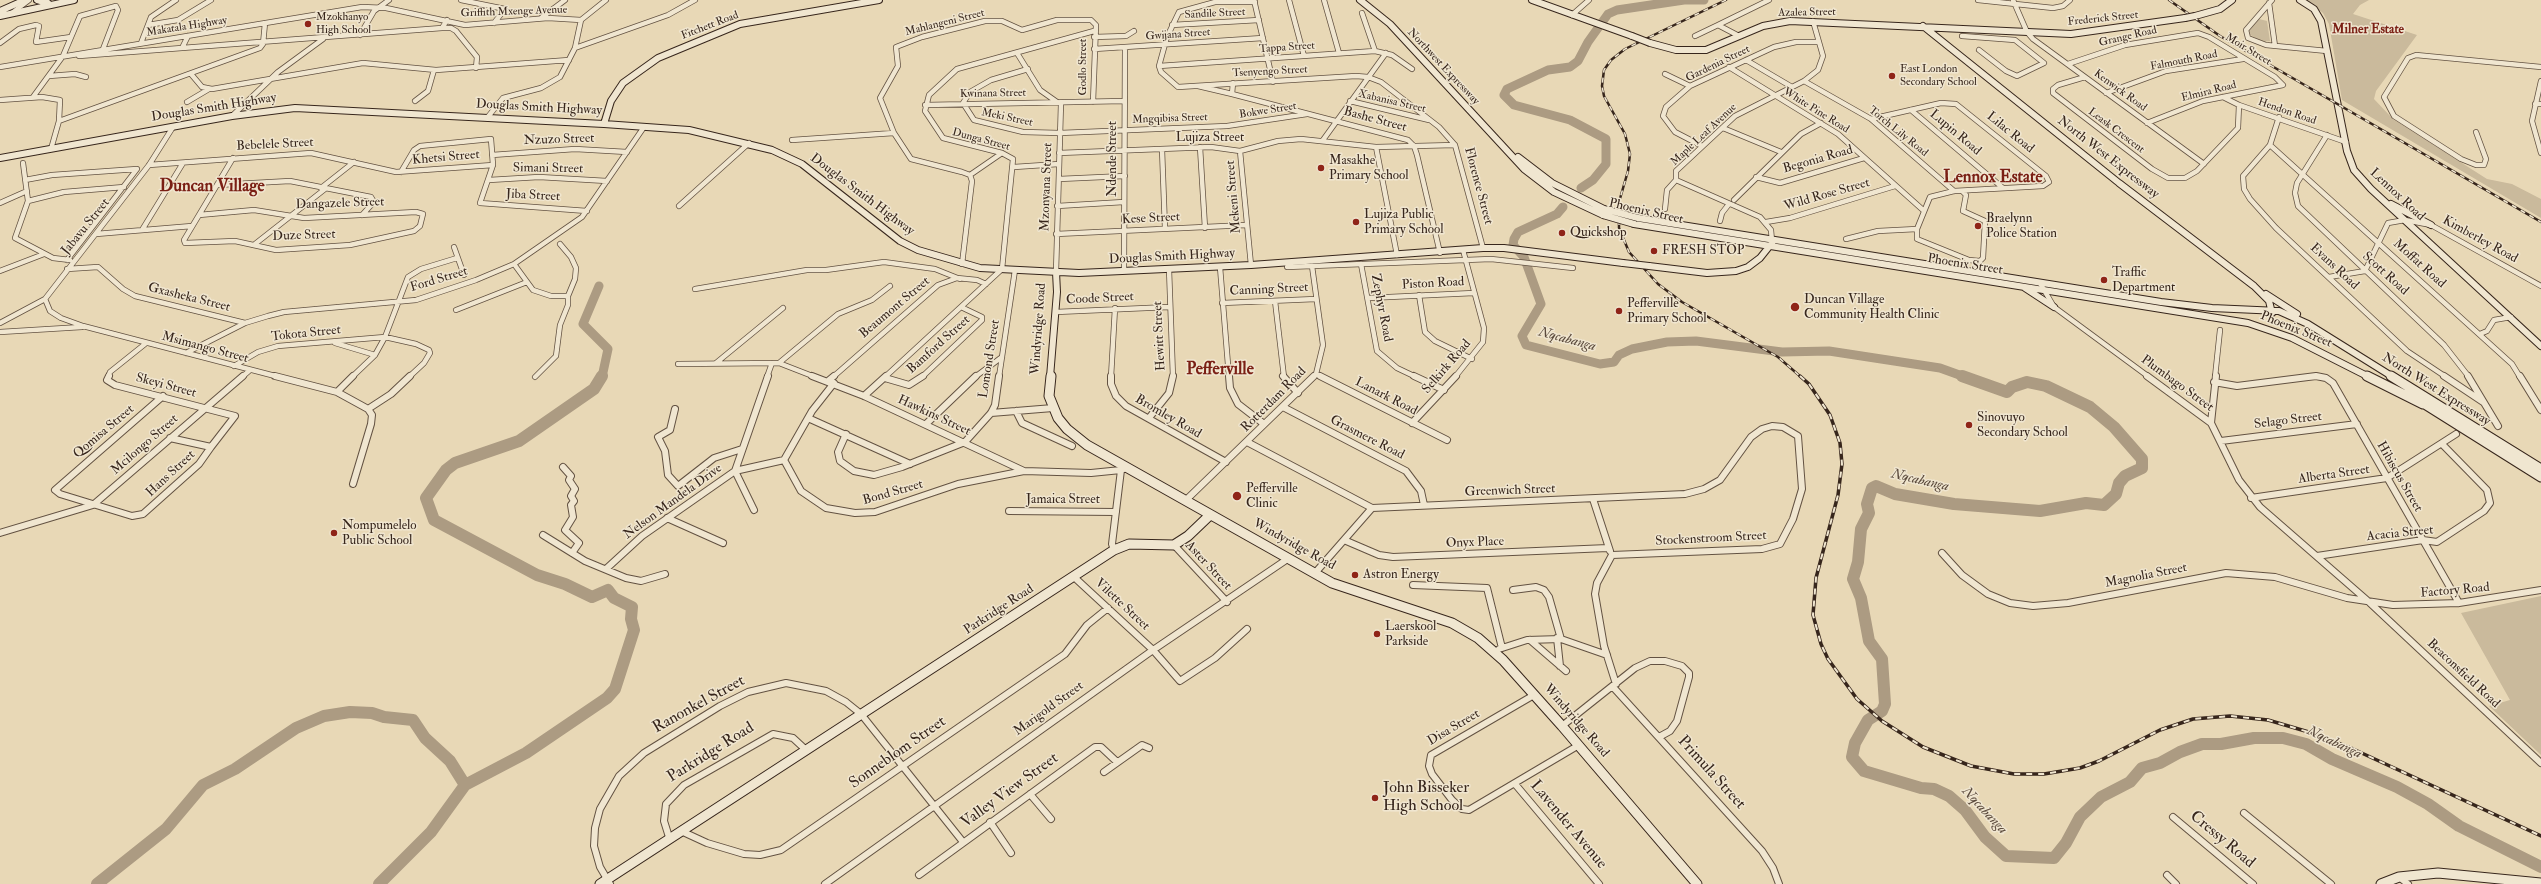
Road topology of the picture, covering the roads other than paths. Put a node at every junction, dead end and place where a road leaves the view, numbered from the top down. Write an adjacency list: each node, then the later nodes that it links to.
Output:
1 (25, 0): 34 (street)
2 (29, 0): 33 (street)
3 (37, 0): 30 (street)
4 (61, 0): 30 (street)
5 (74, 0): 36 (street)
6 (176, 0): 46 (street)
7 (211, 0): 46 (street)
8 (389, 0): 32 (street)
9 (461, 0): 45 (street)
10 (565, 0): 39 (street)
11 (606, 0): 41 (street)
12 (695, 0): 73 (street)
13 (871, 0): 31 (street, Fitchett Road)
14 (879, 0): 31 (street, Fitchett Road)
15 (1289, 0): 85 (street)
16 (1324, 0): 81 (street)
17 (1360, 0): 167 (street, Northwest Expressway)
18 (1366, 0): 167 (street, Northwest Expressway)
19 (1532, 0): 37 (street)
20 (1589, 0): 37 (street)
21 (1769, 0): 48 (street)
22 (1978, 0): 28 (street)
23 (2070, 0): 28 (street)
24 (2232, 0): 53 (street, Frederick Street, bridge)
25 (2300, 0): 79 (street, Lennox Road)
26 (1223, 1): 27 (street); 47 (street)
27 (1254, 1): 42 (street, Sandile Street)
28 (2014, 2): 53 (street)
29 (2271, 2): 69 (street); 69 (street)
30 (48, 3): 33 (street)
31 (858, 5): 143 (street, Fitchett Road)
32 (377, 7): 40 (street, Griffith Mxenge Avenue); 44 (street, Makatala Highway); 55 (street)
33 (17, 10): 34 (street); 36 (street)
34 (0, 12)
35 (1362, 13): 78 (street)
36 (11, 14): 38 (street)
37 (1572, 15): 58 (street, Azalea Street, bridge)
38 (0, 16)
39 (539, 19): 41 (street, Griffith Mxenge Avenue); 45 (street, Griffith Mxenge Avenue)
40 (446, 20): 45 (street, Griffith Mxenge Avenue); 50 (street)
41 (581, 20): 73 (street)
42 (1259, 20): 47 (street, Sandile Street); 62 (street, Sandile Street)
43 (1813, 20): 49 (street, Azalea Street); 58 (street, Azalea Street); 65 (street, Maple Leaf Avenue)
44 (265, 23): 56 (street, Makatala Highway); 64 (street)
45 (494, 23)
46 (148, 25): 67 (street)
47 (1172, 25): 68 (street)
48 (1718, 25): 57 (street); 58 (street)
49 (1923, 26): 53 (street, Frederick Street); 273 (street, North West Expressway)
50 (442, 28): 55 (street); 95 (street)
51 (1094, 31): 61 (street, Godlo Street); 80 (street); 150 (street, Mahlangeni Street)
52 (1134, 31): 61 (street)
53 (2027, 32): 71 (street, Kenwick Road)
54 (2194, 33): 87 (street, Moir Street); 90 (street, Grange Road)
55 (360, 35): 63 (street)
56 (188, 36): 67 (street, Makatala Highway); 72 (street)
57 (1695, 36)
58 (1739, 36)
59 (1962, 36): 77 (street)
60 (71, 37): 66 (street); 75 (street); 84 (street)
61 (1094, 37): 74 (street, Godlo Street)
62 (1263, 38): 68 (street, Gwijana Street); 86 (street, Sandile Street)
63 (323, 39): 64 (street); 105 (street)
64 (264, 41): 72 (street); 99 (street)
65 (1819, 42): 89 (street, Gardenia Street); 107 (street, Maple Leaf Avenue)
66 (0, 43)
67 (141, 43): 75 (street, Makatala Highway)
68 (1166, 45): 70 (street, Gwijana Street); 91 (street)
69 (2275, 46): 79 (street)
70 (1125, 47): 74 (street, Gwijana Street); 122 (street, Ndende Street)
71 (2044, 47): 77 (street); 90 (street, Kenwick Road)
72 (182, 48): 83 (street)
73 (575, 48): 88 (street)
74 (1094, 48): 126 (street, Godlo Street)
75 (103, 49): 83 (street, Makatala Highway)
76 (1979, 50): 77 (street)
77 (2030, 50)
78 (1375, 51): 81 (street, Tappa Street); 82 (street, Tappa Street)
79 (2327, 51): 155 (street, Lennox Road)
80 (1016, 53): 96 (street); 130 (street)
81 (1339, 53): 85 (street, Tappa Street)
82 (1386, 53): 97 (street, Tappa Street); 103 (street)
83 (73, 55): 84 (street, Makatala Highway)
84 (63, 56): 92 (street, Makatala Highway); 101 (street)
85 (1304, 56): 86 (street, Tappa Street)
86 (1268, 58): 91 (street, Tappa Street); 108 (street, Sandile Street)
87 (2243, 59): 113 (street, Moir Street); 115 (street, Falmouth Road)
88 (569, 60): 95 (street); 136 (street)
89 (1746, 60): 93 (street, Gardenia Street); 112 (street)
90 (2068, 64): 104 (street, Kenwick Road)
91 (1159, 66): 110 (street, Tsenyengo Street)
92 (0, 67)
93 (1729, 67): 111 (street, Gardenia Street); 117 (street, White Pine Road)
94 (2541, 67): 149 (street)
95 (476, 68): 98 (street)
96 (1028, 69): 125 (street); 127 (street, Meki Street)
97 (1412, 69)
98 (434, 70): 105 (street); 121 (street)
99 (191, 74): 114 (street); 139 (street)
100 (1665, 74): 111 (street)
101 (48, 76): 102 (street); 118 (street)
102 (86, 77)
103 (1368, 77): 108 (street, Tsenyengo Street); 123 (street); 138 (street, Florence Street)
104 (2085, 77): 115 (street, Kenwick Road); 181 (street, Leask Crescent)
105 (272, 78): 114 (street); 134 (street)
106 (2541, 80): 128 (street)
107 (1804, 81): 112 (street, Maple Leaf Avenue); 137 (street, Torch Lily Road)
108 (1273, 82): 109 (street, Tsenyengo Street)
109 (1232, 84): 110 (street, Tsenyengo Street); 116 (street)
110 (1198, 86): 116 (street, Bashe Street)
111 (1690, 86): 160 (street, Gardenia Street)
112 (1792, 87): 117 (street, Maple Leaf Avenue)
113 (2277, 88): 119 (street, Elmira Road)
114 (210, 89): 124 (street)
115 (2106, 93): 142 (street, Kenwick Road)
116 (1232, 94): 133 (street, Bashe Street)
117 (1773, 95): 141 (street, White Pine Road); 147 (street, Maple Leaf Avenue)
118 (33, 97): 120 (street); 139 (street)
119 (2223, 97): 131 (street, Hendon Road); 142 (street, Elmira Road)
120 (0, 100)
121 (415, 101)
122 (1124, 101): 126 (street, Kwinana Street); 148 (street, Ndende Street)
123 (1350, 101): 138 (street, Xabanisa Street); 140 (street)
124 (187, 102)
125 (1059, 102): 126 (street, Kwinana Street); 127 (street, Kwinana Street); 151 (street, Mzonyana Street)
126 (1093, 102)
127 (963, 103): 130 (street, Kwinana Street); 151 (street, Meki Street)
128 (2535, 104): 129 (street); 170 (street)
129 (2541, 104)
130 (925, 105): 171 (street, Dunga Street)
131 (2240, 106): 135 (street, Hendon Road); 181 (street)
132 (1911, 110): 137 (street); 198 (street, Lupin Road); 198 (street, Lilac Road)
133 (1307, 114): 140 (street, Bashe Street); 144 (street, Bokwe Street)
134 (232, 116): 136 (street, Douglas Smith Highway); 145 (street, Douglas Smith Highway)
135 (2279, 117): 152 (street, Hendon Road); 158 (street, Evans Road)
136 (487, 118): 143 (street, Douglas Smith Highway)
137 (1871, 119): 201 (street, Torch Lily Road)
138 (1429, 120): 157 (street, Florence Street)
139 (59, 121): 163 (street)
140 (1336, 121): 154 (street); 159 (street, Bashe Street)
141 (1821, 123): 169 (street); 176 (street, White Pine Road)
142 (2147, 123): 181 (street, Kenwick Road)
143 (604, 124): 146 (street, Douglas Smith Highway)
144 (1232, 126): 148 (street, Mngqibisa Street)
145 (173, 127): 163 (street, Douglas Smith Highway); 182 (street, Jabavu Street)
146 (644, 127): 156 (street, Douglas Smith Highway); 168 (street, Ford Street)
147 (1723, 128): 160 (street, Maple Leaf Avenue); 169 (street)
148 (1125, 130): 151 (street, Mngqibisa Street); 165 (street, Ndende Street)
149 (2476, 132)
150 (894, 133): 153 (street); 187 (street, Mahlangeni Street)
151 (1060, 133): 172 (street, Mzonyana Street)
152 (2327, 135): 155 (street, Hendon Road); 186 (street, Scott Road)
153 (792, 140)
154 (1323, 140): 162 (street, Lujiza Street); 166 (street, Lujiza Street)
155 (2346, 142): 204 (street, Lennox Road)
156 (748, 143): 209 (street); 250 (street, Douglas Smith Highway)
157 (1455, 145): 159 (street, Lujiza Street); 239 (street, Florence Street)
158 (2270, 145): 186 (street, Moffat Road); 266 (street, Evans Road)
159 (1414, 146): 162 (street, Lujiza Street); 241 (street, Bashe Street)
160 (1702, 146): 193 (street, Maple Leaf Avenue)
161 (1200, 147): 164 (street, Lujiza Street); 166 (street, Lujiza Street); 225 (street)
162 (1376, 147): 243 (street)
163 (51, 149): 174 (street, Douglas Smith Highway)
164 (1162, 149): 165 (street, Lujiza Street); 226 (street)
165 (1125, 150): 172 (street, Lujiza Street); 188 (street, Ndende Street)
166 (1240, 151): 221 (street, Mekeni Street)
167 (1509, 151): 218 (street, Phoenix Street, bridge)
168 (627, 152): 173 (street, Nzuzo Street); 194 (street, Ford Street)
169 (1781, 152): 189 (street)
170 (2541, 152)
171 (1002, 153): 184 (street, Dunga Street); 187 (street)
172 (1059, 153): 180 (street, Mzonyana Street)
173 (492, 155): 183 (street); 185 (street)
174 (0, 158)
175 (233, 158): 177 (street, Bebelele Street); 178 (street, Bebelele Street); 195 (street)
176 (1864, 158): 189 (street, Begonia Road); 196 (street, White Pine Road)
177 (183, 162): 182 (street, Bebelele Street); 228 (street)
178 (354, 162): 185 (street, Bebelele Street); 199 (street)
179 (23, 164): 191 (street)
180 (1059, 164): 184 (street); 190 (street, Mzonyana Street)
181 (2204, 164)
182 (149, 165): 230 (street, Jabavu Street)
183 (493, 165): 185 (street, Khetsi Street); 192 (street)
184 (1014, 167): 258 (street, Dunga Street)
185 (401, 172)
186 (2302, 174): 233 (street, Moffat Road); 262 (street, Scott Road)
187 (970, 176): 250 (street)
188 (1125, 176): 190 (street); 206 (street, Ndende Street)
189 (1756, 177): 203 (street)
190 (1059, 179): 210 (street, Mzonyana Street)
191 (25, 180): 197 (street); 200 (street)
192 (489, 180): 194 (street, Simani Street); 213 (street, Jiba Street)
193 (1676, 180): 208 (street); 211 (street, Maple Leaf Avenue)
194 (607, 182): 213 (street, Ford Street)
195 (217, 185): 199 (street); 214 (street)
196 (1895, 186): 212 (street, White Pine Road); 220 (street, Wild Rose Street)
197 (124, 187): 205 (street); 247 (street)
198 (2003, 188): 202 (street)
199 (323, 189): 215 (street); 216 (street)
200 (26, 191): 205 (street); 207 (street)
201 (1954, 191): 202 (street); 212 (street)
202 (1962, 191): 227 (street)
203 (1734, 200)
204 (2383, 200): 217 (street, Lennox Road); 222 (street)
205 (28, 201): 242 (street)
206 (1124, 202): 210 (street); 229 (street, Ndende Street)
207 (0, 203)
208 (1729, 204): 219 (street); 220 (street)
209 (679, 206)
210 (1057, 206): 231 (street, Mzonyana Street)
211 (1665, 209)
212 (1923, 210): 227 (street)
213 (587, 211): 249 (street, Ford Street)
214 (198, 215): 216 (street, Dangazele Street); 223 (street)
215 (362, 215): 216 (street, Dangazele Street); 224 (street, Dangazele Street)
216 (290, 217): 236 (street)
217 (2405, 220): 222 (street, Kimberley Road); 233 (street); 294 (street, Lennox Road)
218 (1636, 221): 234 (street, Phoenix Street); 235 (street, Phoenix Street)
219 (1720, 221)
220 (1766, 222): 235 (street)
221 (1247, 225): 225 (street, Kese Street); 252 (street, Mekeni Street)
222 (2431, 225): 274 (street, Kimberley Road)
223 (192, 226): 228 (street); 236 (street, Duze Street)
224 (420, 226): 236 (street, Duze Street)
225 (1205, 228): 226 (street, Kese Street)
226 (1165, 229): 229 (street, Kese Street)
227 (1917, 229): 232 (street)
228 (142, 230): 230 (street)
229 (1125, 232): 231 (street, Kese Street); 264 (street, Ndende Street)
230 (96, 234): 248 (street, Jabavu Street)
231 (1056, 234): 263 (street, Mzonyana Street)
232 (1846, 239)
233 (2379, 242): 262 (street); 301 (street, Moffat Road)
234 (1747, 243): 235 (street, Phoenix Street); 245 (street)
235 (1772, 243): 245 (street, Douglas Smith Highway); 271 (street, Phoenix Street); 272 (street, Phoenix Street)
236 (255, 244)
237 (560, 244): 278 (street)
238 (454, 247): 244 (street)
239 (1483, 248): 240 (street, Douglas Smith Highway); 245 (street, Douglas Smith Highway, bridge)
240 (1463, 250): 241 (street, Douglas Smith Highway); 246 (street, Selkirk Road)
241 (1440, 253): 243 (street, Douglas Smith Highway)
242 (44, 254): 247 (street); 260 (street)
243 (1397, 255): 252 (street, Douglas Smith Highway)
244 (457, 258): 265 (street); 283 (street)
245 (1760, 258)
246 (1465, 259): 251 (street); 257 (street); 276 (street, Selkirk Road)
247 (67, 260): 248 (street)
248 (74, 260): 256 (street, Jabavu Street)
249 (514, 264): 268 (street); 283 (street, Ford Street)
250 (962, 264): 258 (street, Douglas Smith Highway)
251 (1361, 264): 253 (street); 279 (street, Zephyr Road)
252 (1251, 265): 254 (street, Douglas Smith Highway)
253 (1312, 266): 255 (street); 281 (street, Rotterdam Road)
254 (1220, 267): 259 (street, Douglas Smith Highway); 284 (street)
255 (1288, 267)
256 (67, 268): 280 (street, Jabavu Street); 295 (street, Gxasheka Street)
257 (1573, 268)
258 (1002, 269): 261 (street, Douglas Smith Highway); 269 (street, Bamford Street)
259 (1169, 269): 264 (street, Douglas Smith Highway); 286 (street, Hewitt Street)
260 (0, 270)
261 (1015, 270): 263 (street, Douglas Smith Highway); 308 (street, Lomond Street)
262 (2365, 271): 266 (street); 327 (street, Scott Road)
263 (1056, 272): 264 (street, Douglas Smith Highway); 292 (street, Windyridge Road)
264 (1124, 272)
265 (464, 274)
266 (2329, 277): 327 (street, Evans Road)
267 (960, 279): 269 (street, Beaumont Street); 275 (street); 320 (street, Beaumont Street)
268 (527, 282): 278 (street); 290 (street)
269 (986, 284): 285 (street, Bamford Street)
270 (890, 286): 313 (street)
271 (2022, 286): 272 (street, Phoenix Street); 287 (street)
272 (2042, 286): 287 (street, Plumbago Street); 291 (street, Phoenix Street); 293 (street, Phoenix Street)
273 (2254, 286): 291 (street, North West Expressway); 309 (street)
274 (2541, 286)
275 (695, 289)
276 (1474, 293): 277 (street, Piston Road); 310 (street, Selkirk Road)
277 (1419, 295): 279 (street, Piston Road); 310 (street)
278 (568, 296): 318 (street)
279 (1368, 298): 322 (street, Zephyr Road)
280 (45, 299): 296 (street, Jabavu Street); 297 (street, Msimango Street)
281 (1316, 299): 282 (street, Canning Street); 317 (street, Rotterdam Road)
282 (1275, 301): 284 (street, Canning Street); 324 (street)
283 (400, 302): 295 (street, Ford Street); 302 (street)
284 (1222, 303): 342 (street)
285 (961, 307): 319 (street, Bamford Street); 319 (street, Bamford Street)
286 (1169, 307): 289 (street, Coode Street); 338 (street, Hewitt Street)
287 (2054, 307): 340 (street, Plumbago Street)
288 (783, 308): 312 (street)
289 (1115, 308): 292 (street, Coode Street); 338 (street, Bromley Road)
290 (456, 310)
291 (2272, 311): 293 (street); 299 (street, Phoenix Street); 328 (street)
292 (1056, 312): 331 (street, Windyridge Road)
293 (2206, 315): 328 (street, Phoenix Street)
294 (2511, 317): 301 (street); 305 (street, Lennox Road)
295 (245, 323): 306 (street, Ford Street)
296 (0, 324)
297 (84, 326): 300 (street); 304 (street, Msimango Street)
298 (2220, 330): 321 (street)
299 (2318, 331): 309 (street, North West Expressway)
300 (0, 332)
301 (2480, 334): 334 (street, Moffat Road)
302 (385, 337): 303 (street, Tokota Street); 307 (street); 332 (street, Tokota Street)
303 (332, 342): 307 (street); 315 (street, Tokota Street)
304 (145, 344): 306 (street, Msimango Street); 325 (street, Skeyi Street)
305 (2541, 346)
306 (186, 353): 315 (street, Msimango Street)
307 (375, 355): 323 (street)
308 (1002, 357): 336 (street, Lomond Street); 341 (street)
309 (2361, 357): 362 (street, North West Expressway)
310 (1472, 359): 322 (street, Selkirk Road)
311 (772, 362): 312 (street, Hawkins Street); 313 (street, Hawkins Street); 356 (street)
312 (716, 363): 314 (street, Hawkins Street)
313 (779, 363): 320 (street, Hawkins Street)
314 (678, 364)
315 (234, 366): 316 (street, Msimango Street)
316 (248, 371): 323 (street, Msimango Street); 330 (street, Mcilongo Street)
317 (1316, 374): 324 (street, Rotterdam Road); 339 (street, Lanark Road)
318 (535, 377)
319 (885, 378): 326 (street, Bamford Street)
320 (831, 382): 326 (street, Hawkins Street); 337 (street)
321 (2214, 382): 340 (street); 343 (street, Hibiscus Street)
322 (1444, 390): 339 (street, Selkirk Road)
323 (337, 392): 332 (street, Msimango Street)
324 (1298, 393): 329 (street, Rotterdam Road)
325 (163, 396): 330 (street, Skeyi Street); 371 (street, Qomisa Street)
326 (864, 396): 341 (street, Hawkins Street)
327 (2483, 402): 344 (street, Scott Road)
328 (2423, 404): 365 (street, North West Expressway)
329 (1283, 406): 342 (street, Rotterdam Road); 372 (street, Grasmere Road)
330 (205, 408): 348 (street, Mcilongo Street); 355 (street, Skeyi Street)
331 (1053, 408): 335 (street); 361 (street, Windyridge Road)
332 (368, 409): 367 (street)
333 (675, 409): 356 (street)
334 (2541, 410)
335 (1016, 411): 336 (street); 354 (street)
336 (991, 413): 351 (street, Lomond Street)
337 (808, 418): 346 (street); 357 (street)
338 (1149, 418): 358 (street, Bromley Road)
339 (1412, 423): 349 (street, Lanark Road)
340 (2211, 423): 350 (street, Plumbago Street)
341 (926, 424): 351 (street, Hawkins Street)
342 (1264, 424): 352 (street, Rotterdam Road)
343 (2357, 424): 350 (street, Selago Street); 366 (street, Hibiscus Street)
344 (2498, 426)
345 (1762, 429): 369 (street, Greenwich Street); 389 (street, Stockenstroom Street)
346 (846, 434): 359 (street); 359 (street)
347 (2456, 434): 353 (street, Alberta Street)
348 (170, 438): 355 (street, Hans Street); 371 (street, Mcilongo Street)
349 (1447, 440)
350 (2221, 440): 368 (street, Plumbago Street)
351 (965, 442): 359 (street); 364 (street, Hawkins Street)
352 (1247, 442): 358 (street, Rotterdam Road); 373 (street)
353 (2442, 444): 366 (street, Alberta Street); 382 (street, Acacia Street)
354 (1072, 446)
355 (211, 447): 371 (street, Hans Street)
356 (742, 449): 363 (street)
357 (784, 460): 363 (street, Nelson Mandela Drive); 364 (street, Bond Street)
358 (1226, 462): 370 (street, Rotterdam Road)
359 (910, 464)
360 (564, 467): 387 (street)
361 (1124, 469): 364 (street, Bond Street); 370 (street, Windyridge Road); 376 (street)
362 (2541, 469)
363 (735, 471): 374 (street); 378 (street, Nelson Mandela Drive)
364 (1024, 471)
365 (2541, 477)
366 (2387, 478): 368 (street, Alberta Street); 382 (street, Hibiscus Street)
367 (353, 484)
368 (2251, 498): 390 (street, Plumbago Street)
369 (1593, 499): 372 (street, Greenwich Street); 385 (street)
370 (1185, 501): 377 (street, Windyridge Road)
371 (93, 505): 379 (street)
372 (1424, 505): 373 (street, Greenwich Street)
373 (1372, 508): 381 (street)
374 (754, 510)
375 (1009, 511): 376 (street, Jamaica Street)
376 (1116, 512): 386 (street)
377 (1210, 515): 384 (street); 391 (street, Windyridge Road)
378 (667, 518): 383 (street); 392 (street, Nelson Mandela Drive)
379 (0, 533)
380 (543, 535): 387 (street)
381 (1344, 540): 385 (street, Onyx Place); 393 (street)
382 (2423, 540): 390 (street, Acacia Street); 401 (street, Hibiscus Street)
383 (723, 543)
384 (1174, 545): 386 (street, Parkridge Road); 399 (street, Aster Street)
385 (1608, 548): 389 (street)
386 (1114, 550): 395 (street, Parkridge Road)
387 (572, 553): 392 (street)
388 (1942, 553): 400 (street, Magnolia Street)
389 (1612, 555): 408 (street)
390 (2317, 556): 400 (street, Plumbago Street)
391 (1289, 558): 393 (street, Windyridge Road); 399 (street, Marigold Street)
392 (606, 569): 394 (street)
393 (1315, 573): 406 (street, Windyridge Road)
394 (665, 574)
395 (1074, 577): 402 (street, Vilette Street); 413 (street, Parkridge Road)
396 (1413, 585): 406 (street)
397 (1513, 590): 404 (street)
398 (2541, 590): 401 (street, Factory Road)
399 (1227, 602): 407 (street, Marigold Street)
400 (2369, 602): 401 (street, Factory Road); 420 (street, Beaconsfield Road)
401 (2459, 603)
402 (1108, 608): 407 (street, Vilette Street); 421 (street, Sonneblom Street)
403 (1247, 629): 407 (street, Vilette Street)
404 (1559, 639): 405 (street); 408 (street); 409 (street)
405 (1530, 640): 406 (street); 409 (street)
406 (1498, 649): 412 (street, Windyridge Road)
407 (1153, 650): 425 (street, Marigold Street)
408 (1607, 655): 411 (street)
409 (1560, 666): 410 (street)
410 (1566, 671)
411 (1614, 685): 414 (street); 415 (street, Primula Street); 415 (street)
412 (1534, 696): 414 (street, Windyridge Road); 423 (street, Disa Street)
413 (861, 714): 418 (street, Parkridge Road); 421 (street, Ranonkel Street); 437 (street, Ranonkel Street)
414 (1562, 726): 416 (street, Windyridge Road)
415 (1659, 737): 442 (street, Primula Street)
416 (1579, 745): 423 (street); 441 (street, Windyridge Road)
417 (1149, 748): 419 (street)
418 (806, 750): 430 (street, Parkridge Road); 431 (street, Parkridge Road)
419 (1118, 762): 422 (street); 424 (street, Valley View Street)
420 (2541, 763)
421 (903, 766): 425 (street, Ranonkel Street); 430 (street, Sonneblom Street)
422 (1104, 772)
423 (1515, 784): 440 (street, Lavender Avenue)
424 (1030, 794): 428 (street); 429 (street, Valley View Street)
425 (934, 806): 432 (street, Ranonkel Street); 439 (street, Marigold Street)
426 (2244, 813): 445 (street)
427 (2173, 817): 444 (street, Cressy Road)
428 (1051, 819)
429 (990, 822): 432 (street, Valley View Street); 433 (street)
430 (680, 831): 431 (street, Parkridge Road)
431 (669, 837): 437 (street, Parkridge Road)
432 (963, 842): 434 (street, Valley View Street)
433 (1011, 853)
434 (919, 875)
435 (2167, 875): 443 (street)
436 (2399, 876): 438 (street); 446 (street); 447 (street)
437 (605, 883)
438 (2539, 883)
439 (825, 884)
440 (1599, 884)
441 (1697, 884)
442 (1779, 884)
443 (2176, 884)
444 (2253, 884)
445 (2331, 884)
446 (2381, 884)
447 (2408, 884)

